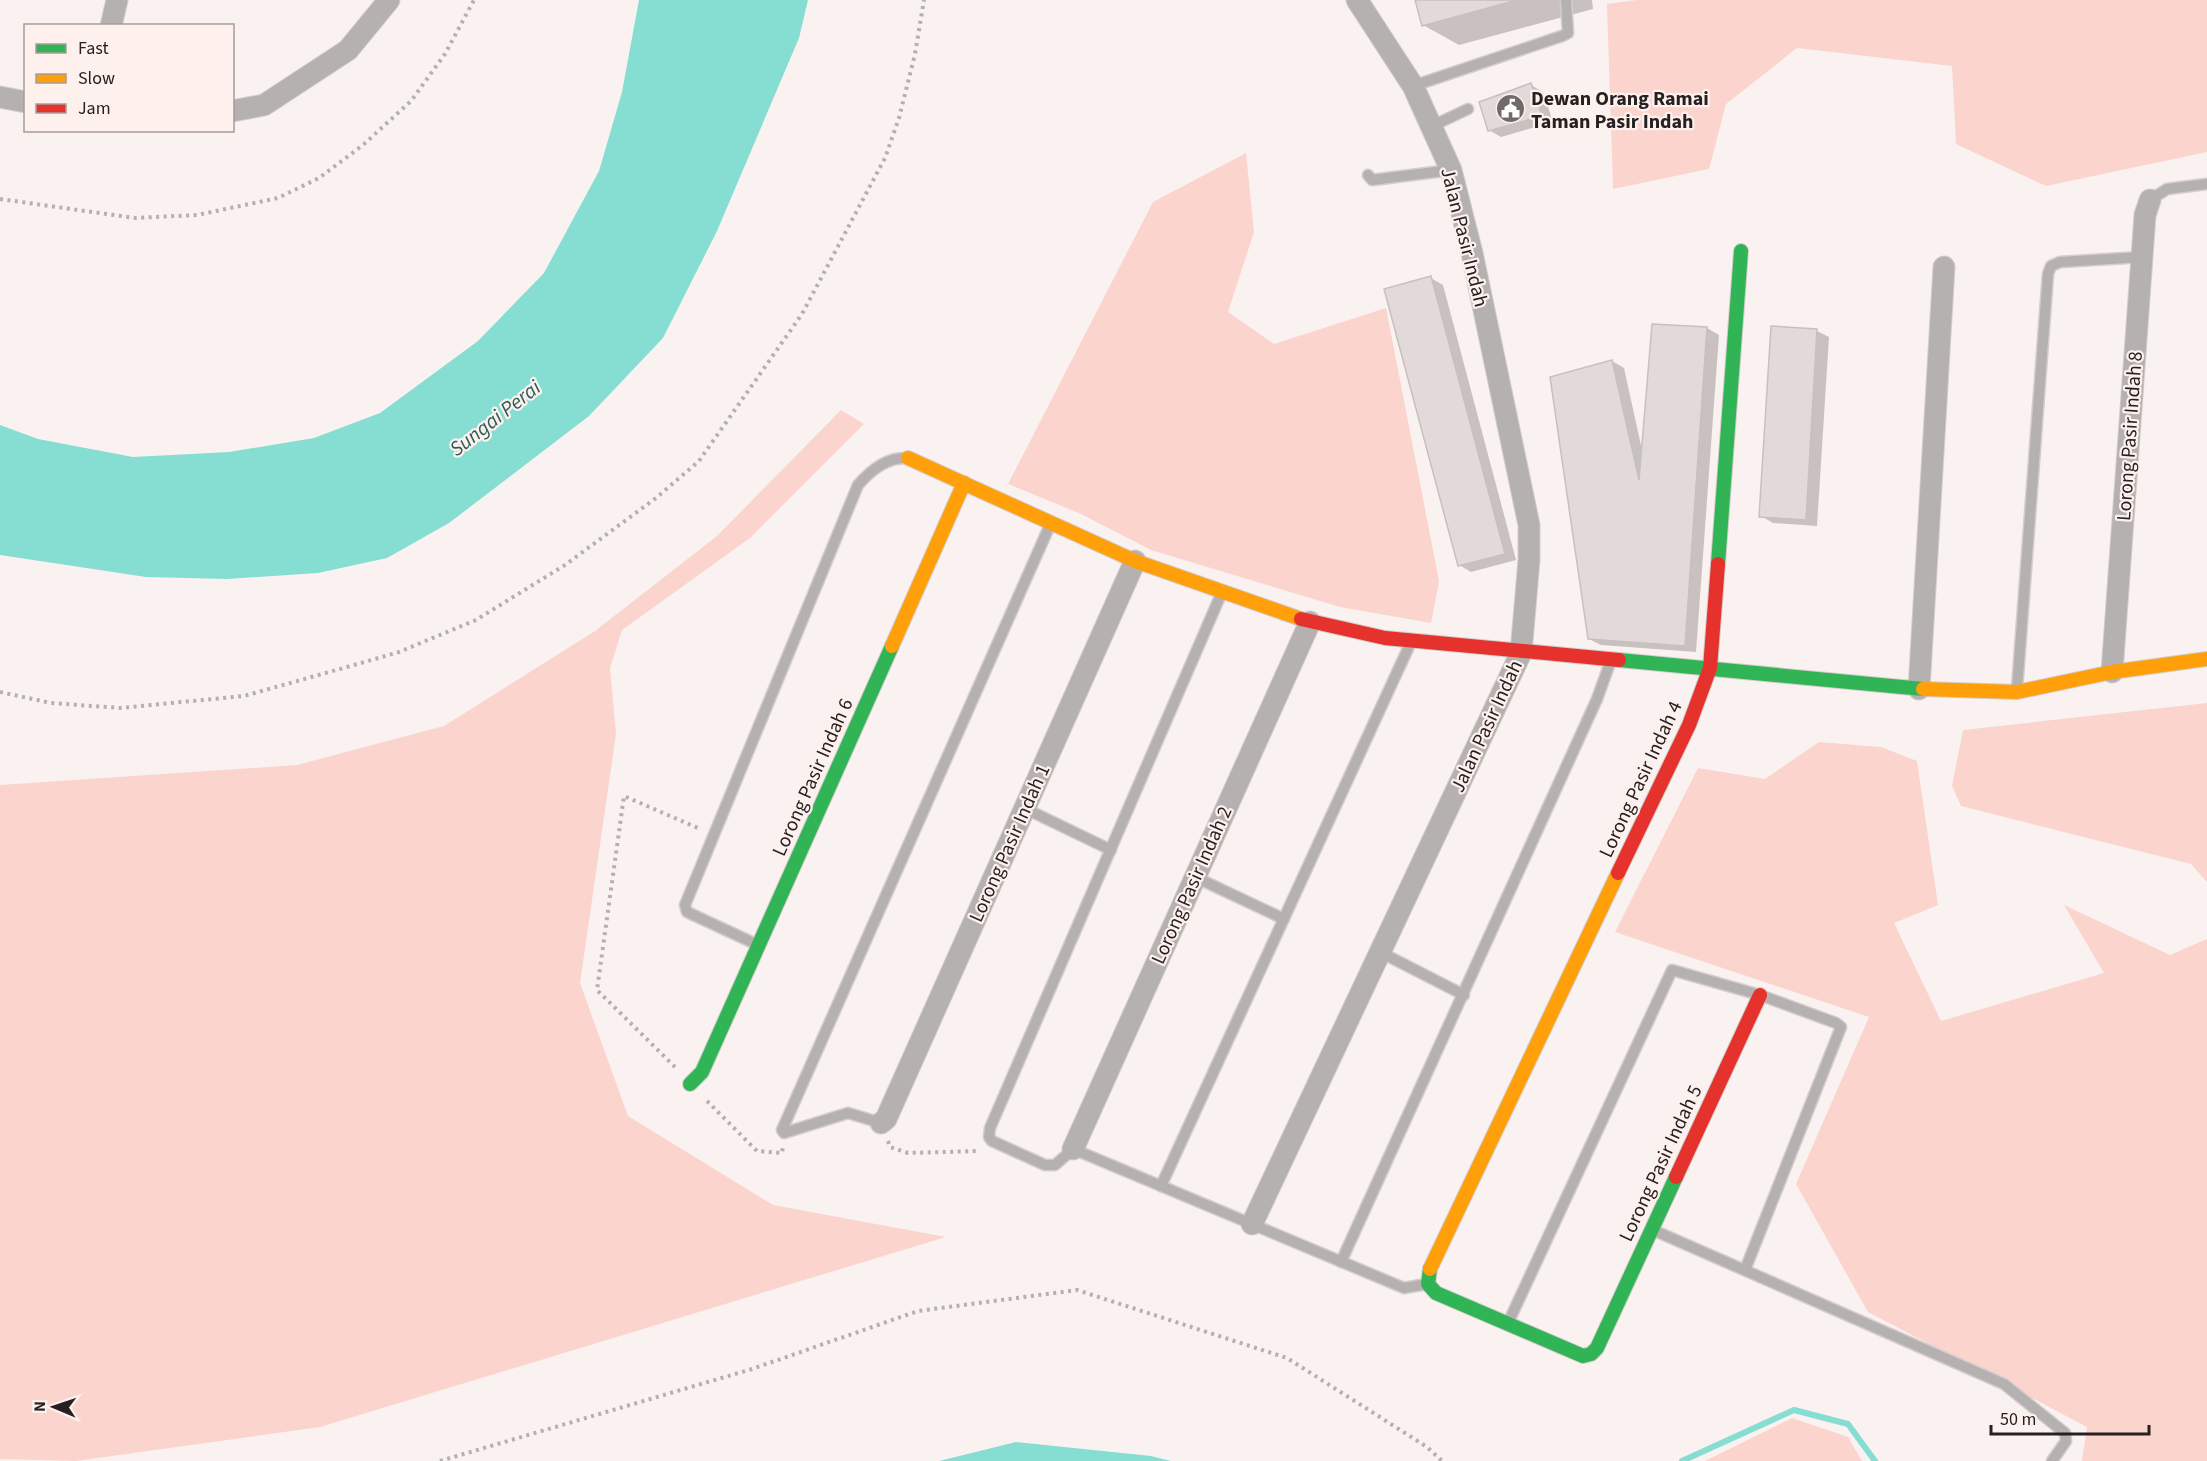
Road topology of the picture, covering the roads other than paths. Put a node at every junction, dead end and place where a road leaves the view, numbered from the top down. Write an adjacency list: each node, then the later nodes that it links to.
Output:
1 (117, 0): 5 (street)
2 (389, 0): 10 (street)
3 (1357, 0): 6 (street, Jalan Pasir Indah)
4 (1566, 0): 6 (lane)
5 (111, 24)
6 (1413, 86): 11 (street, Jalan Pasir Indah)
7 (0, 97): 8 (street)
8 (24, 102)
9 (1468, 109): 11 (lane)
10 (234, 111)
11 (1430, 128): 12 (street, Jalan Pasir Indah)
12 (1451, 170): 13 (lane); 26 (street, Jalan Pasir Indah)
13 (1368, 175)
14 (2207, 184): 15 (lane)
15 (2150, 200): 17 (street, Lorong Pasir Indah 8)
16 (1741, 251): 29 (street, Lorong Pasir Indah 4)
17 (2142, 257): 30 (street, Lorong Pasir Indah 8); 32 (lane)
18 (1944, 267): 31 (street)
19 (908, 458): 20 (street); 37 (lane)
20 (964, 483): 21 (street); 37 (street, Lorong Pasir Indah 6)
21 (1051, 523): 22 (street); 42 (lane)
22 (1135, 561): 23 (street); 33 (street, Lorong Pasir Indah 1)
23 (1222, 591): 24 (street); 34 (lane)
24 (1310, 622): 25 (street); 35 (street, Lorong Pasir Indah 2)
25 (1411, 641): 26 (street); 36 (lane)
26 (1521, 653): 28 (street); 38 (street, Jalan Pasir Indah)
27 (2207, 659): 30 (street)
28 (1611, 660): 29 (street); 39 (lane)
29 (1710, 668): 31 (street); 49 (street, Lorong Pasir Indah 4)
30 (2112, 672): 32 (street)
31 (1918, 689): 32 (street)
32 (2017, 692)
33 (1024, 808): 34 (lane); 42 (street, Lorong Pasir Indah 1)
34 (1111, 850): 43 (lane)
35 (1195, 877): 36 (lane); 43 (street, Lorong Pasir Indah 2)
36 (1284, 918): 44 (lane)
37 (758, 946): 41 (street, Lorong Pasir Indah 6)
38 (1380, 952): 39 (lane); 45 (street, Jalan Pasir Indah)
39 (1464, 995): 47 (lane)
40 (1760, 995): 46 (street, Lorong Pasir Indah 5); 48 (lane); 50 (lane)
41 (690, 1084)
42 (881, 1123)
43 (1073, 1149): 44 (lane)
44 (1161, 1186): 45 (lane)
45 (1252, 1224): 47 (lane)
46 (1652, 1229): 48 (lane); 50 (street, Lorong Pasir Indah 5)
47 (1341, 1262): 49 (lane)
48 (1745, 1270): 51 (lane)
49 (1428, 1284): 50 (street)
50 (1508, 1324)
51 (2052, 1461)

